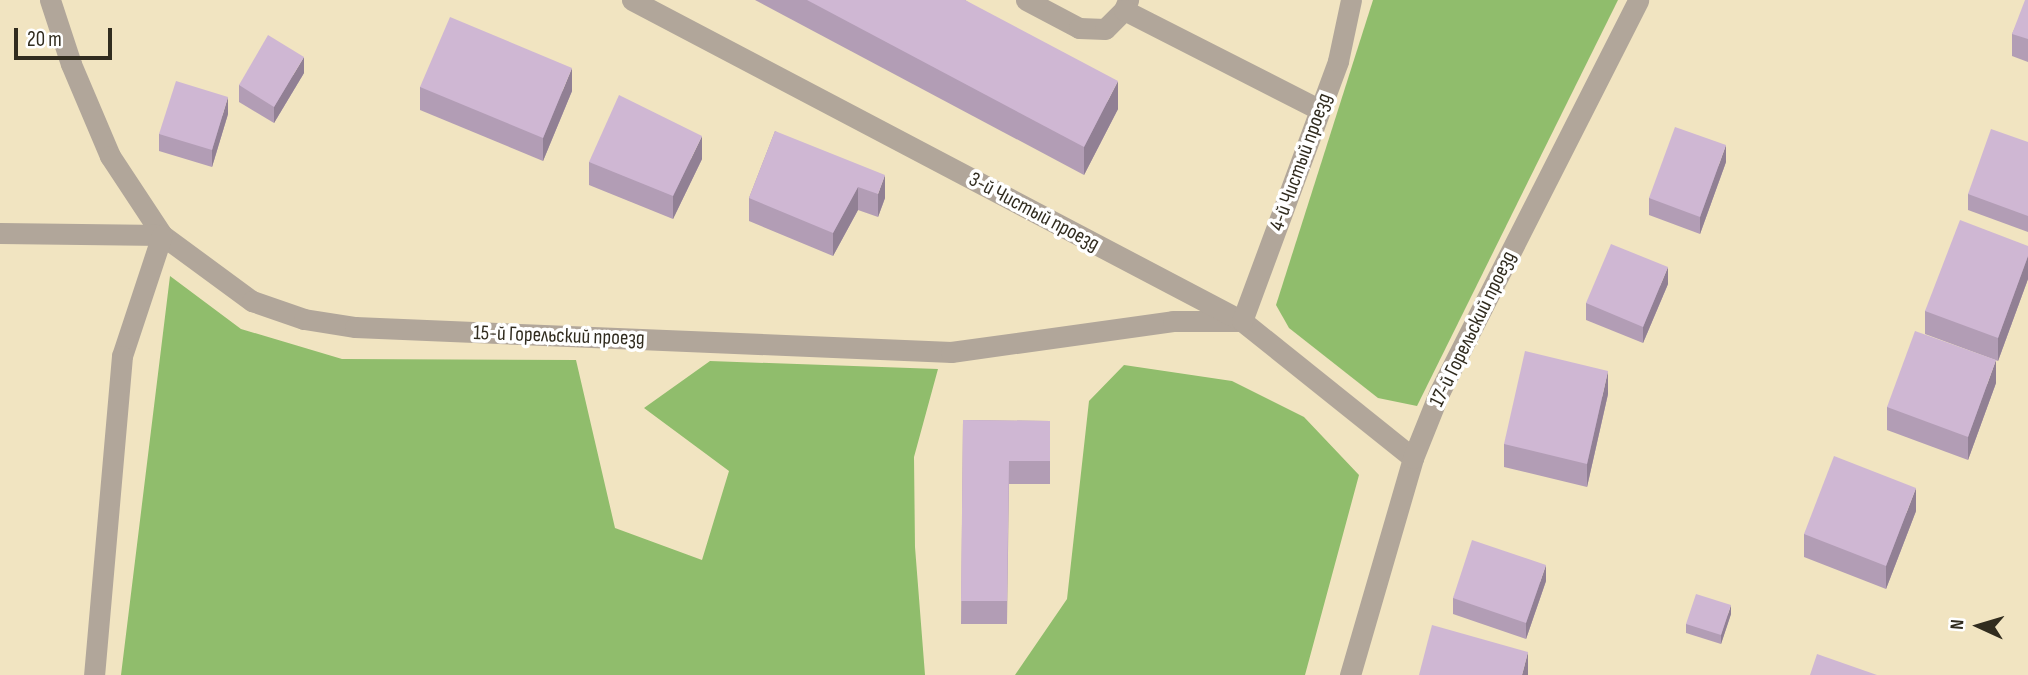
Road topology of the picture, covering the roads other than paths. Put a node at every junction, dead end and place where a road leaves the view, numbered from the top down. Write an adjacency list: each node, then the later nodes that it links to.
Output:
1 (50, 0): 9 (street, 15-й Горельский проезд)
2 (632, 0): 10 (street, 3-й Чистый проезд)
3 (1026, 0): 6 (street)
4 (1351, 0): 7 (street, 4-й Чистый проезд)
5 (1638, 0): 11 (street, 17-й Горельский проезд)
6 (1126, 5): 7 (street)
7 (1320, 110): 10 (street, 4-й Чистый проезд)
8 (0, 233): 9 (street)
9 (162, 235): 10 (street, 15-й Горельский проезд); 12 (street)
10 (1242, 321): 11 (street, 3-й Чистый проезд)
11 (1413, 458): 13 (street, 17-й Горельский проезд)
12 (94, 675)
13 (1350, 675)

